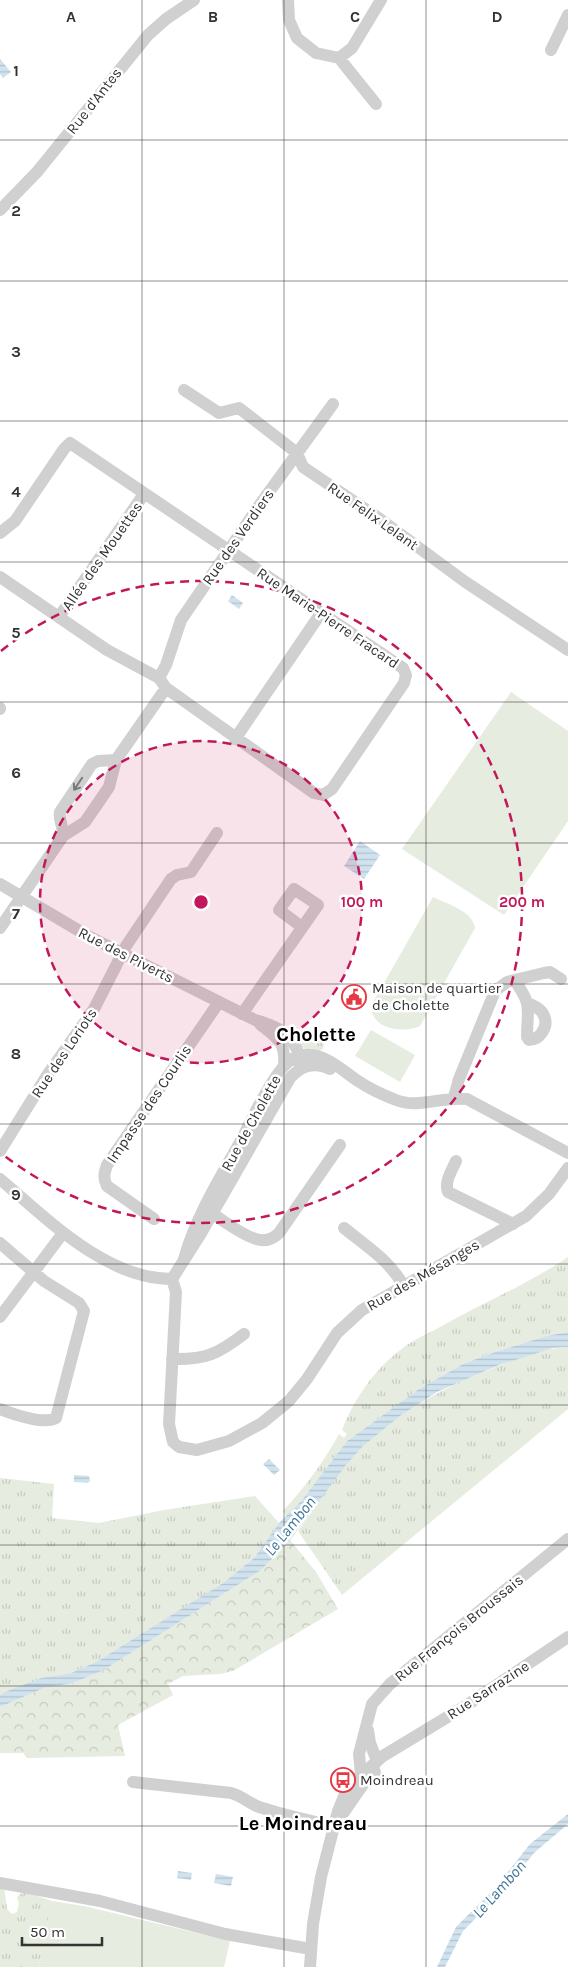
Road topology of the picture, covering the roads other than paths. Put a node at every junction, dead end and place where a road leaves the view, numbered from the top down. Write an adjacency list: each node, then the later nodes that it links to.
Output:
1 (194, 0): 8 (street, Rue d'Antes)
2 (288, 0): 6 (street)
3 (381, 0): 6 (street)
4 (568, 15): 5 (street)
5 (551, 50)
6 (339, 58): 7 (street)
7 (376, 104)
8 (0, 210)
9 (184, 390): 11 (street, Rue Felix Lelant)
10 (333, 404): 11 (street, Rue des Verdiers)
11 (297, 453): 14 (street, Rue des Verdiers); 18 (street, Rue Felix Lelant)
12 (144, 494): 13 (street, Rue Marie-Pierre Fracard); 14 (street, Rue Marie-Pierre Fracard); 17 (street, Allée des Mouettes)
13 (0, 532)
14 (228, 551): 16 (street, Rue Marie-Pierre Fracard); 19 (street, Rue des Verdiers)
15 (0, 577): 17 (street, Rue Marie-Pierre Fracard)
16 (321, 613): 20 (street); 20 (street, Rue Marie-Pierre Fracard)
17 (59, 617): 19 (street, Rue Marie-Pierre Fracard)
18 (568, 650)
19 (162, 683): 20 (street, Rue Marie-Pierre Fracard); 21 (street, Rue des Verdiers)
20 (235, 739)
21 (116, 760): 23 (street, Rue des Verdiers); 23 (street, one-way to 23)
22 (218, 833): 28 (street, Rue des Loriots)
23 (64, 836): 25 (street, Rue des Verdiers)
24 (0, 884): 25 (street, Rue des Piverts)
25 (20, 896): 27 (street, Rue des Verdiers); 28 (street, Rue des Piverts)
26 (302, 927): 33 (street)
27 (0, 928)
28 (122, 953): 31 (street, Rue des Piverts); 37 (street, Rue des Loriots)
29 (561, 979): 30 (street)
30 (515, 980): 32 (street); 35 (street)
31 (219, 1002): 33 (street, Rue des Piverts); 43 (street, Impasse des Courlis)
32 (528, 1003)
33 (242, 1014): 34 (street, Rue des Piverts)
34 (294, 1060): 35 (street); 42 (street, Rue de Cholette); 48 (street, Rue de Cholette)
35 (454, 1097): 38 (street)
36 (340, 1145): 42 (street)
37 (0, 1150)
38 (568, 1153)
39 (456, 1160): 44 (street)
40 (568, 1168): 44 (street, Rue des Mésanges)
41 (0, 1179): 46 (street)
42 (212, 1213): 48 (street, Rue de Cholette)
43 (154, 1218)
44 (513, 1224): 51 (street, Rue des Mésanges)
45 (344, 1228): 51 (street)
46 (63, 1233): 49 (street); 50 (street)
47 (0, 1243): 49 (street)
48 (184, 1259): 50 (street, Rue de Cholette)
49 (34, 1272): 52 (street); 55 (street)
50 (172, 1280): 54 (street, Rue des Mésanges)
51 (404, 1285): 54 (street, Rue des Mésanges)
52 (0, 1317)
53 (244, 1334): 54 (street)
54 (172, 1359)
55 (0, 1409)
56 (568, 1539): 58 (street, Rue François Broussais)
57 (568, 1637): 59 (street, Rue Sarrazine)
58 (367, 1727): 59 (street, Rue François Broussais); 59 (street, Rue François Broussais)
59 (371, 1770): 61 (street, Rue Sarrazine)
60 (133, 1782): 61 (street)
61 (336, 1824): 63 (street, Rue Sarrazine)
62 (0, 1883): 63 (street)
63 (311, 1949): 64 (street, Rue Sarrazine)
64 (310, 1967)

